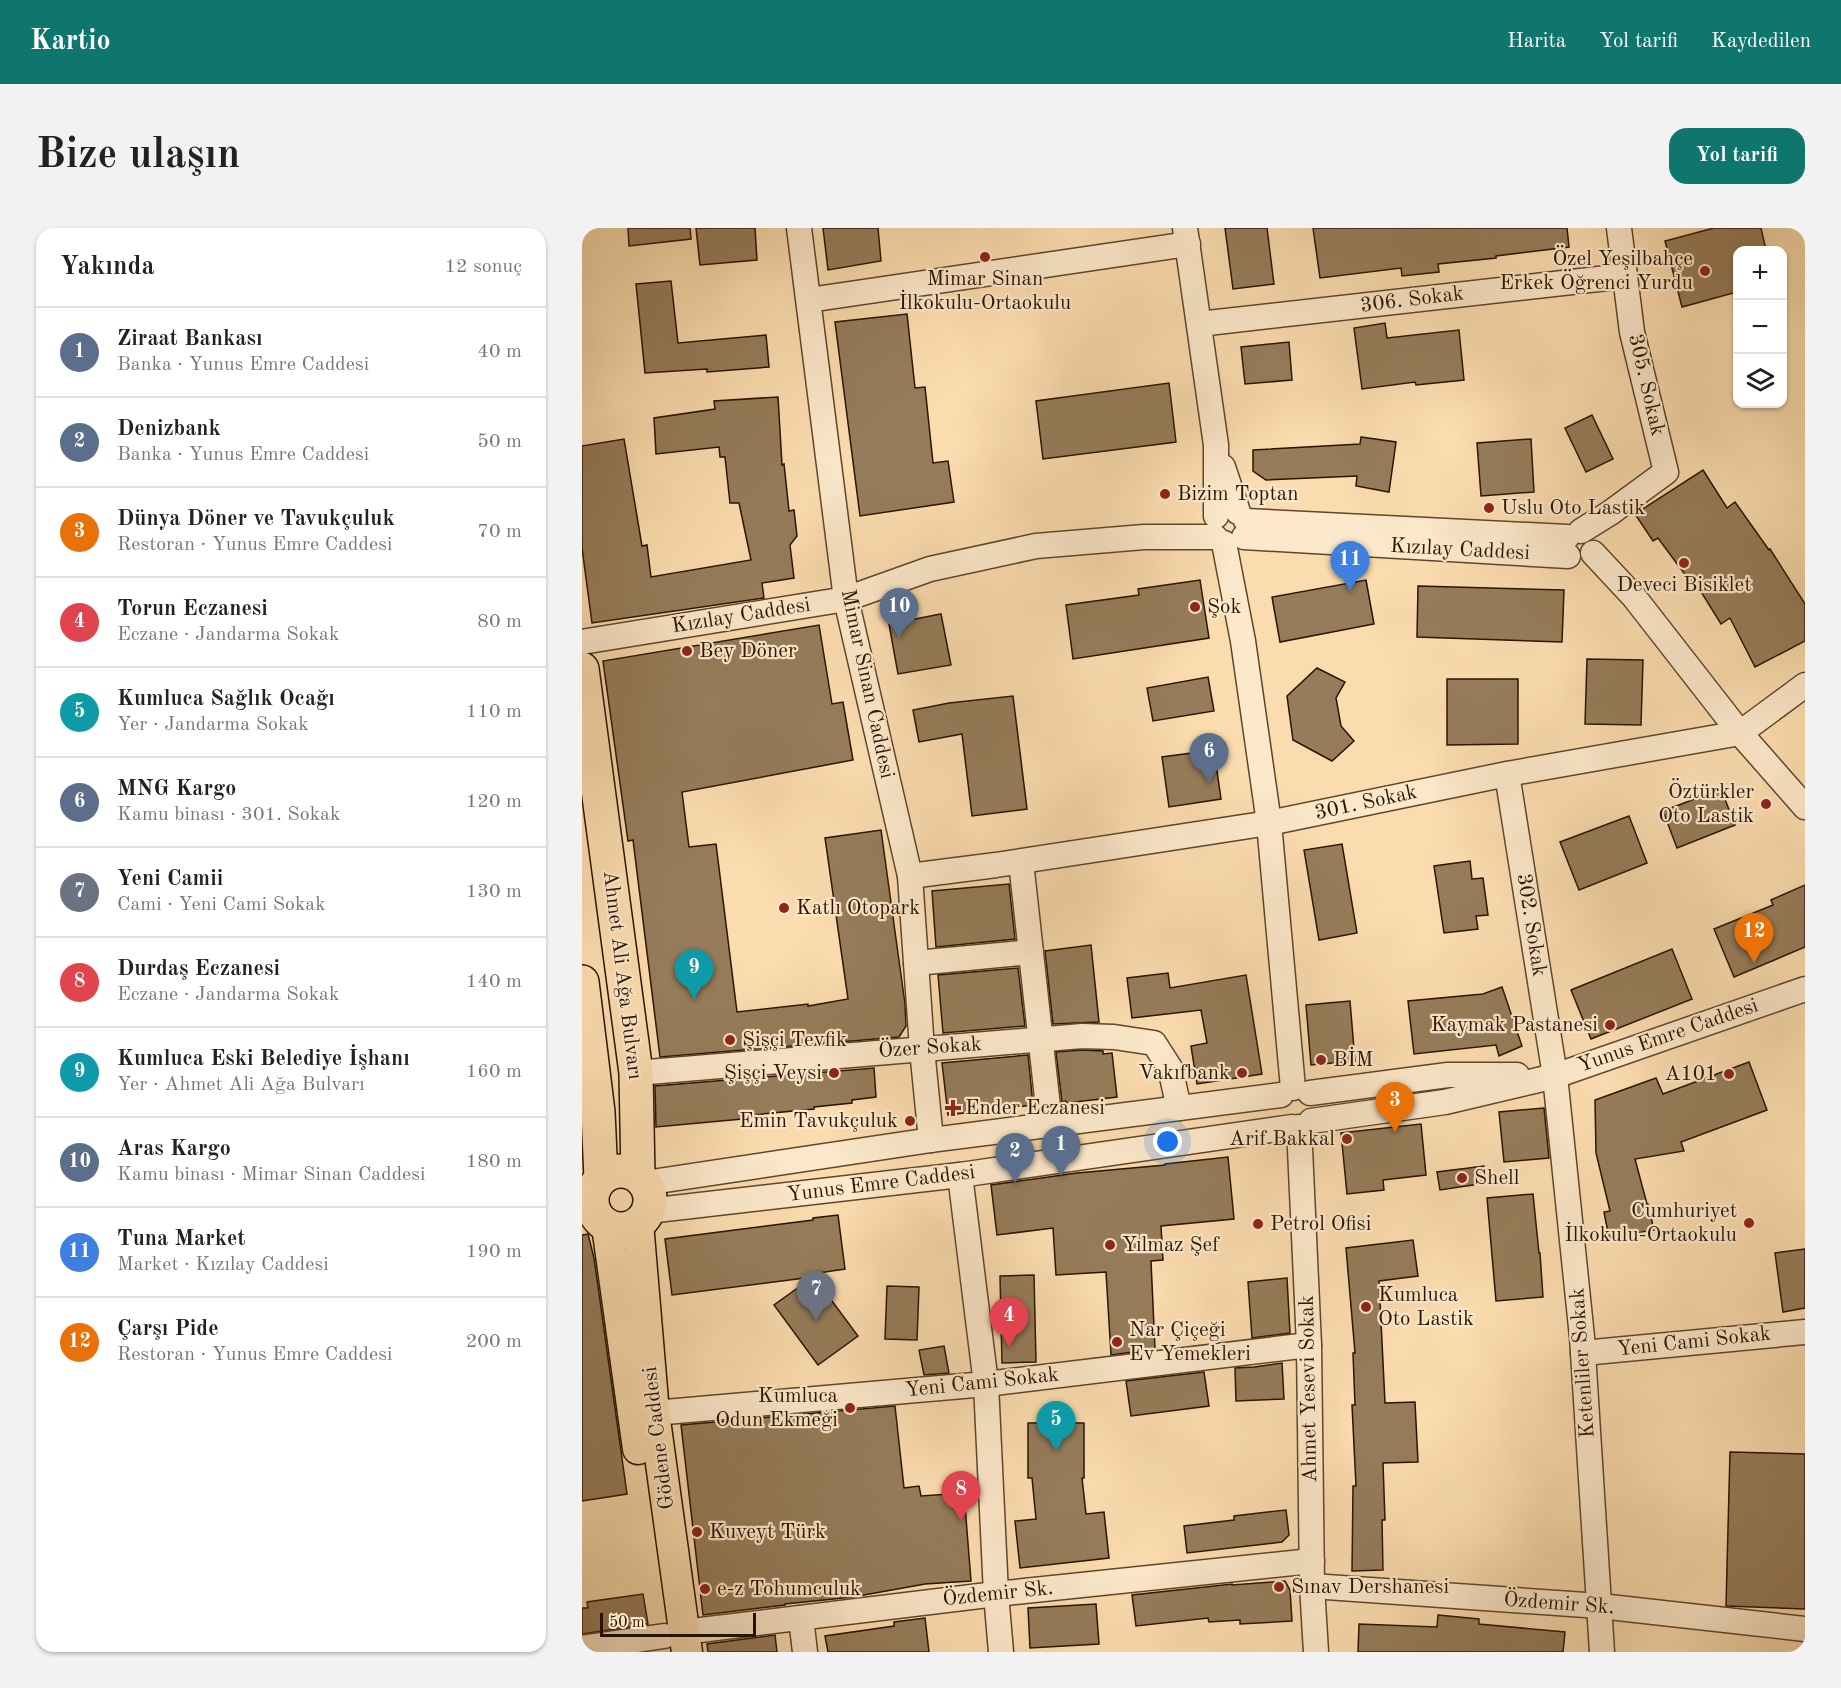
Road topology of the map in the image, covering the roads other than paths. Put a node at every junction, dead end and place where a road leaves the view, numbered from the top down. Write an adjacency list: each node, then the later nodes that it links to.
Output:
1 (799, 228): 5 (street, Mimar Sinan Caddesi)
2 (1619, 228): 4 (street, 305. Sokak)
3 (1186, 236): 5 (street); 6 (street)
4 (1625, 276): 6 (street, 306. Sokak); 8 (street, 305. Sokak)
5 (808, 300): 9 (street, Mimar Sinan Caddesi)
6 (1199, 324): 7 (street)
7 (1230, 528): 8 (street, Kızılay Caddesi); 9 (street, Kızılay Caddesi); 16 (street)
8 (1581, 547): 13 (street)
9 (846, 599): 10 (street, Kızılay Caddesi); 18 (street, Mimar Sinan Caddesi)
10 (582, 642)
11 (582, 669): 27 (highway, Ahmet Ali Ağa Bulvarı)
12 (1805, 685): 13 (street, 301. Sokak)
13 (1740, 733): 14 (street, 301. Sokak); 15 (street)
14 (1507, 774): 16 (street, 301. Sokak); 28 (street, 302. Sokak)
15 (1805, 807)
16 (1269, 823): 17 (street, 301. Sokak); 29 (street)
17 (1021, 862): 18 (street, 301. Sokak); 19 (street)
18 (910, 876): 20 (street, Mimar Sinan Caddesi)
19 (1031, 952): 20 (street); 25 (street)
20 (916, 963): 26 (street, Mimar Sinan Caddesi)
21 (1805, 979): 24 (street, Yunus Emre Caddesi)
22 (582, 982): 35 (highway, Ahmet Ali Ağa Bulvarı)
23 (1805, 988): 24 (street, Yunus Emre Caddesi)
24 (1781, 996): 28 (street, Yunus Emre Caddesi)
25 (1041, 1040): 26 (street, Özer Sokak); 30 (street, Özer Sokak); 31 (street)
26 (922, 1049): 27 (street, Özer Sokak); 33 (street, Mimar Sinan Caddesi)
27 (636, 1073): 35 (highway, Ahmet Ali Ağa Bulvarı)
28 (1555, 1076): 29 (street, Yunus Emre Caddesi); 32 (street, Yunus Emre Caddesi); 38 (street, Ketenliler Sokak)
29 (1295, 1092): 30 (street, Yunus Emre Caddesi); 32 (street); 32 (street)
30 (1179, 1108): 31 (street, Yunus Emre Caddesi)
31 (1050, 1125): 33 (street, Yunus Emre Caddesi)
32 (1301, 1125): 34 (street, Yunus Emre Caddesi); 37 (street, Ahmet Yesevi Sokak)
33 (931, 1140): 35 (street, Yunus Emre Caddesi)
34 (960, 1175): 35 (street, Yunus Emre Caddesi); 39 (street)
35 (613, 1200): 40 (main road, Gödene Caddesi); 47 (main road, Gödene Caddesi)
36 (1805, 1332): 38 (street, Yeni Cami Sokak)
37 (1310, 1345): 39 (street, Yeni Cami Sokak); 41 (street, Ahmet Yesevi Sokak)
38 (1583, 1353): 44 (street, Ketenliler Sokak)
39 (986, 1384): 40 (street, Yeni Cami Sokak); 43 (street)
40 (654, 1413): 47 (main road, Gödene Caddesi)
41 (1312, 1561): 42 (street, Ahmet Yesevi Sokak); 43 (street, Özdemir Sk.)
42 (1312, 1586): 44 (street, Özdemir Sk.); 51 (street, Ahmet Yesevi Sokak)
43 (996, 1594): 45 (street, Özdemir Sk.); 50 (street)
44 (1600, 1606): 46 (street, Özdemir Sk.); 52 (street, Ketenliler Sokak)
45 (801, 1618): 47 (street, Özdemir Sk.); 49 (street)
46 (1805, 1629)
47 (675, 1643): 48 (street, Özdemir Sk.)
48 (582, 1648)
49 (805, 1652)
50 (1001, 1652)
51 (1316, 1652)
52 (1602, 1652)

